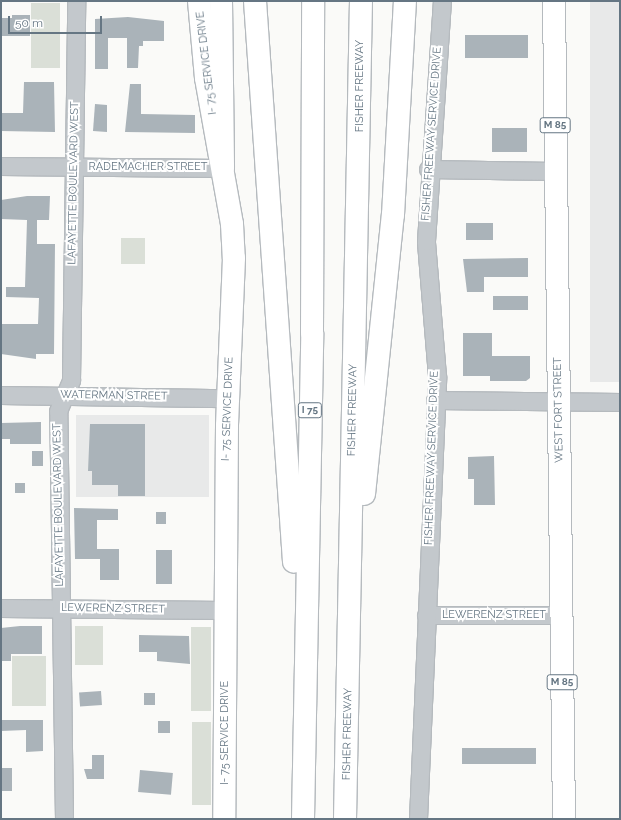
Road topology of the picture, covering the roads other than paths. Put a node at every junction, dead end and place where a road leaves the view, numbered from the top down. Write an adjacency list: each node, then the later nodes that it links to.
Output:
1 (76, 1): 11 (street, LAFAYETTE BOULEVARD WEST)
2 (199, 1): 12 (main road, I- 75 SERVICE DRIVE)
3 (221, 1): 12 (main road)
4 (255, 1): 27 (main road)
5 (313, 1): 27 (main road, I 75)
6 (361, 1): 26 (main road, FISHER FREEWAY)
7 (405, 1): 26 (main road)
8 (442, 1): 13 (street, FISHER FREEWAY SERVICE DRIVE)
9 (554, 1): 14 (main road, WEST FORT STREET / M 85)
10 (1, 166): 11 (street, RADEMACHER STREET)
11 (73, 167): 12 (street, RADEMACHER STREET); 16 (street, LAFAYETTE BOULEVARD WEST)
12 (223, 168): 17 (main road, I- 75 SERVICE DRIVE)
13 (428, 169): 14 (street); 18 (street, FISHER FREEWAY SERVICE DRIVE)
14 (556, 171): 19 (main road, WEST FORT STREET / M 85)
15 (1, 395): 16 (street, WATERMAN STREET)
16 (65, 396): 17 (street, WATERMAN STREET); 22 (street, LAFAYETTE BOULEVARD WEST)
17 (228, 398): 23 (main road, I- 75 SERVICE DRIVE)
18 (435, 400): 19 (street); 24 (street, FISHER FREEWAY SERVICE DRIVE)
19 (559, 402): 20 (street); 25 (main road, WEST FORT STREET / M 85)
20 (620, 402)
21 (1, 608): 22 (street, LEWERENZ STREET)
22 (61, 609): 23 (street, LEWERENZ STREET); 28 (street, LAFAYETTE BOULEVARD WEST)
23 (225, 610): 29 (main road, I- 75 SERVICE DRIVE)
24 (426, 615): 25 (street, LEWERENZ STREET); 32 (street, FISHER FREEWAY SERVICE DRIVE)
25 (562, 615): 33 (main road, WEST FORT STREET / M 85)
26 (348, 704): 31 (main road, FISHER FREEWAY)
27 (304, 712): 30 (main road, I 75)
28 (64, 819)
29 (224, 819)
30 (303, 819)
31 (345, 819)
32 (418, 819)
33 (564, 819)

